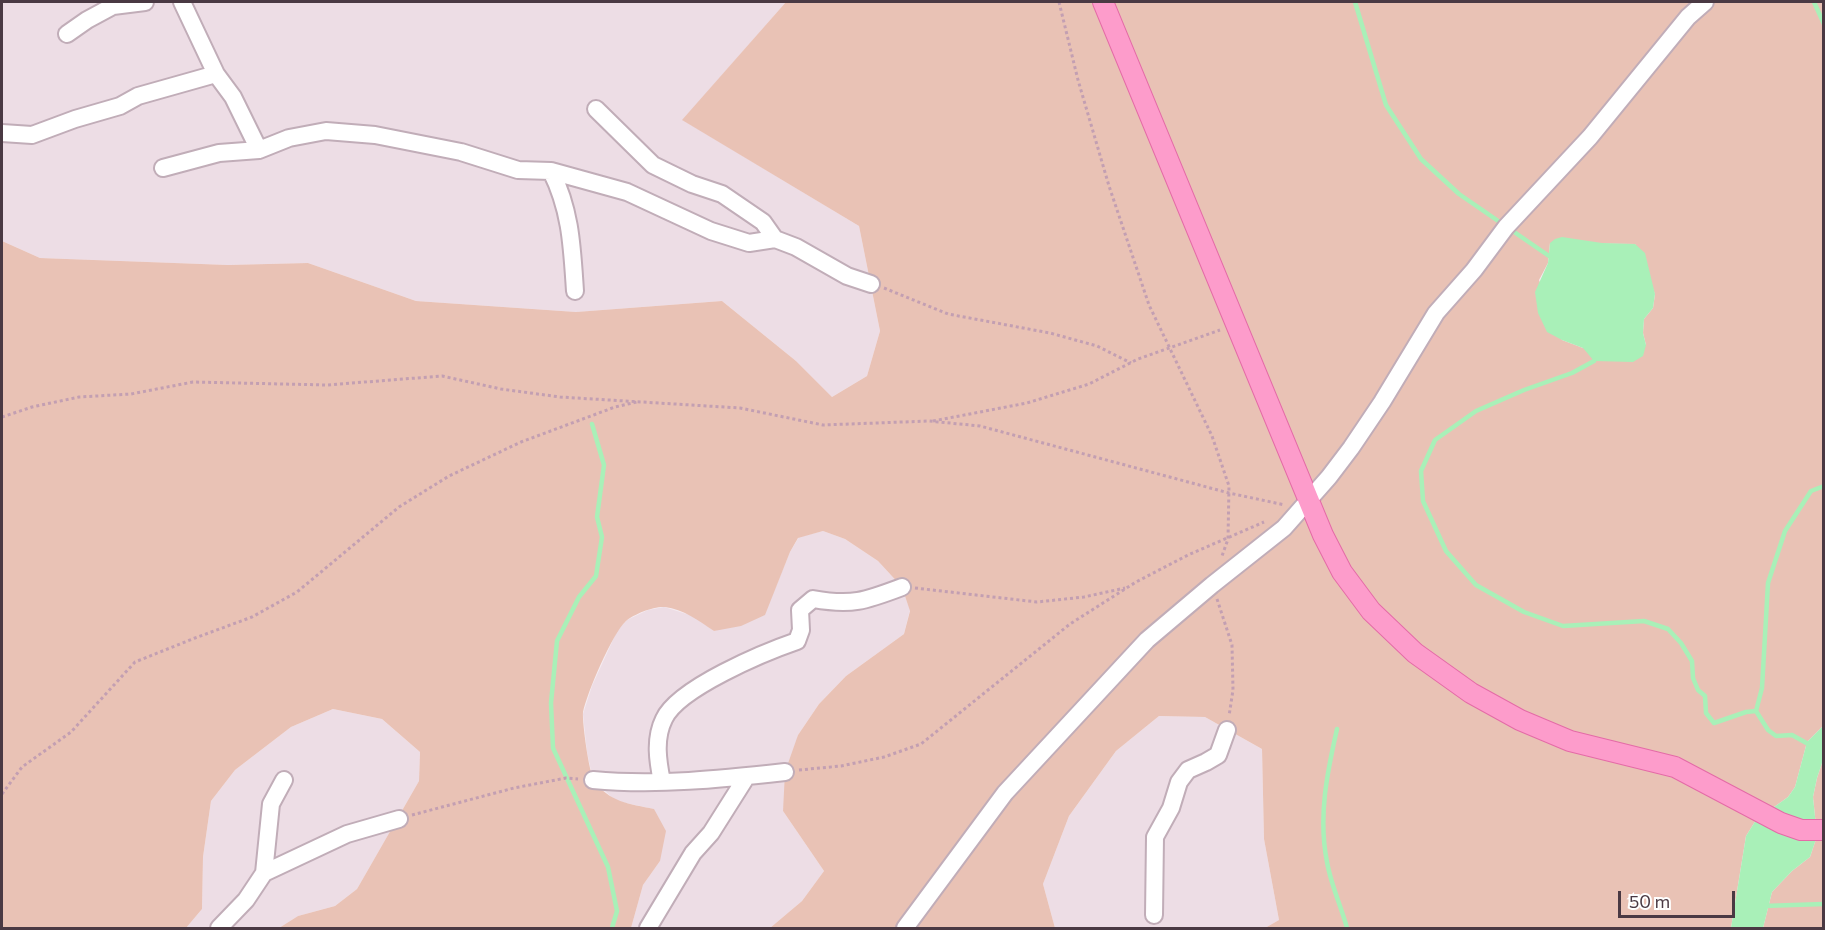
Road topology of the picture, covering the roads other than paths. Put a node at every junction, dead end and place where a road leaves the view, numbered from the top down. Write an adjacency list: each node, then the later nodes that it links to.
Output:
1 (145, 2): 5 (street)
2 (182, 2): 6 (street)
3 (1103, 2): 15 (main road)
4 (1705, 2): 15 (street)
5 (67, 34)
6 (216, 74): 8 (street); 9 (street)
7 (596, 109): 12 (street)
8 (2, 133)
9 (259, 150): 10 (street); 11 (street)
10 (162, 168)
11 (551, 171): 12 (street); 14 (street)
12 (775, 239): 13 (street)
13 (871, 284)
14 (575, 291)
15 (1305, 503): 24 (main road); 29 (street)
16 (902, 587): 22 (street)
17 (1227, 730): 26 (street)
18 (785, 772): 19 (street)
19 (747, 776): 22 (street); 28 (street)
20 (284, 780): 25 (street)
21 (593, 780): 22 (street)
22 (662, 782)
23 (399, 819): 25 (street)
24 (1824, 831)
25 (264, 873): 27 (street)
26 (1154, 915)
27 (219, 928)
28 (648, 928)
29 (904, 928)

